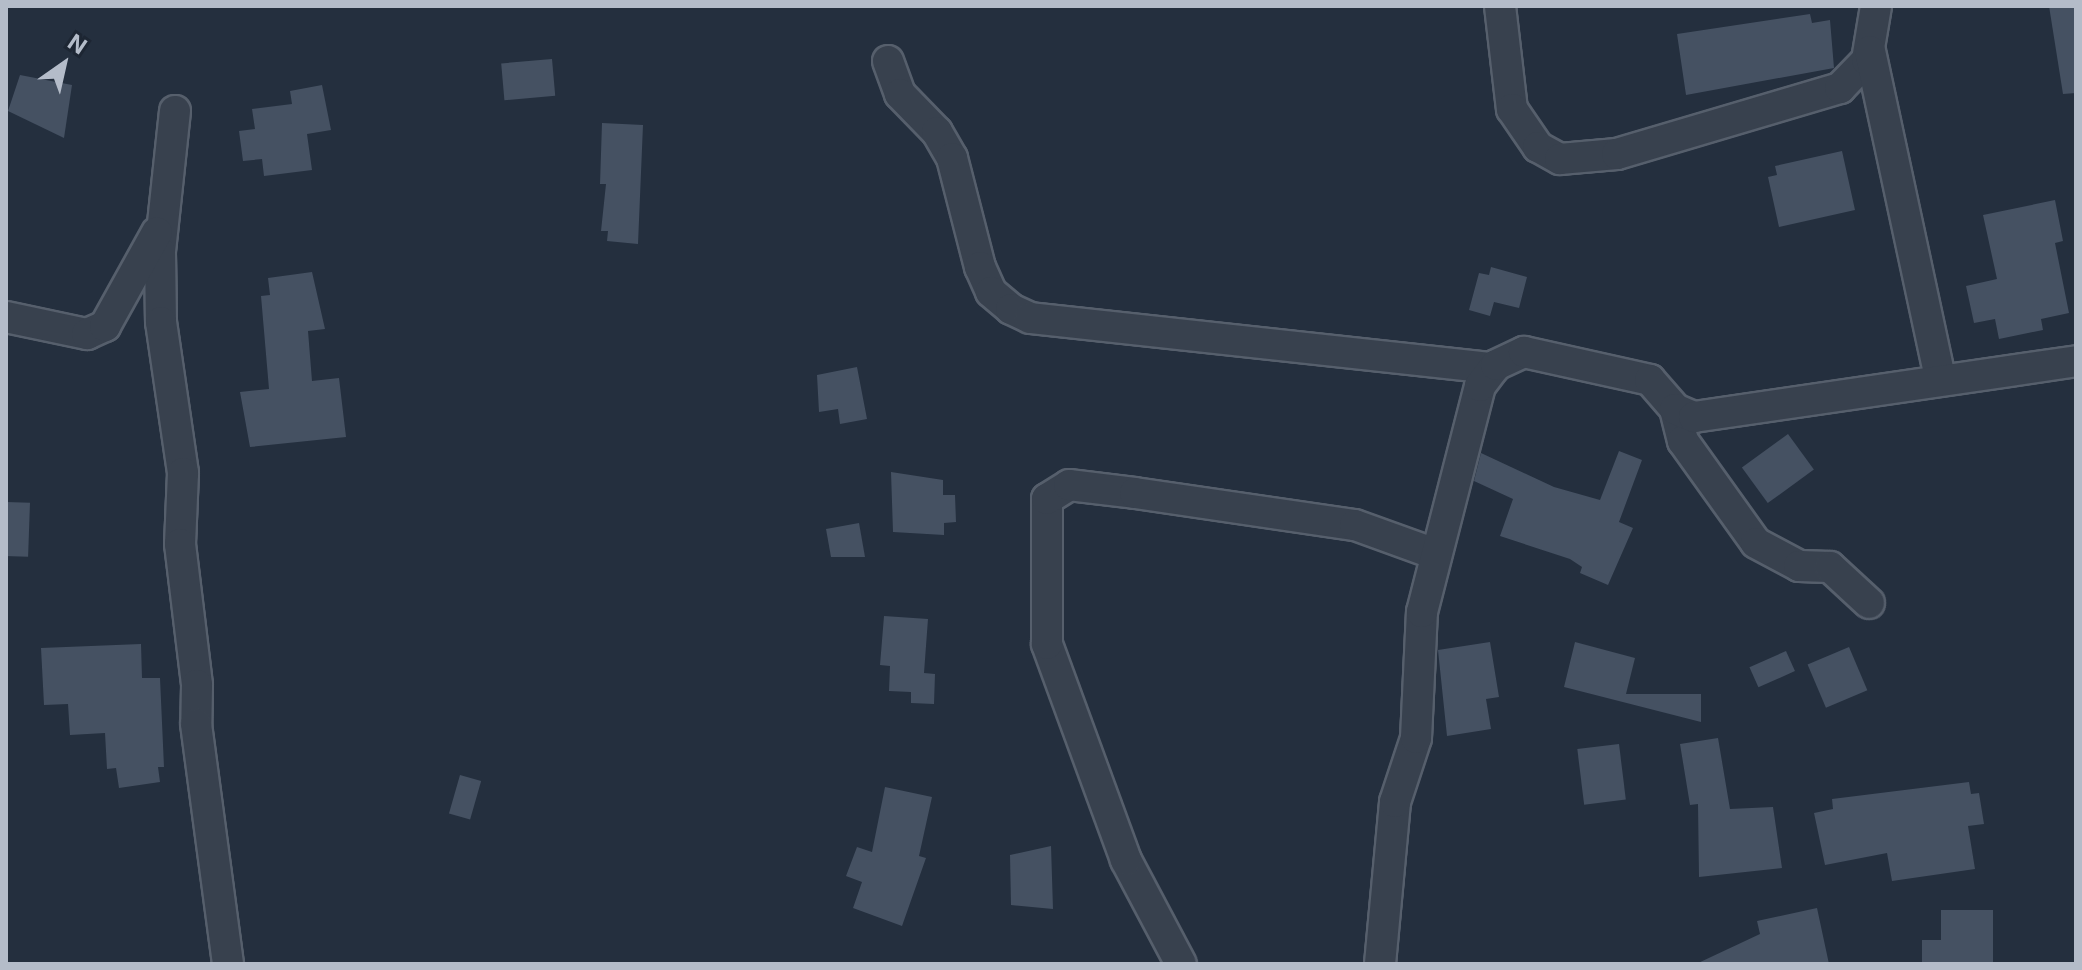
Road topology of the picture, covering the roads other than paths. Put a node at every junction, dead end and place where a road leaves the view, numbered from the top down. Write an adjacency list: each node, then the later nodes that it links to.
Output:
1 (1500, 6): 3 (street)
2 (1876, 6): 3 (street)
3 (1870, 51): 10 (street)
4 (888, 61): 9 (street)
5 (175, 111): 6 (street)
6 (163, 221): 7 (street); 14 (street)
7 (6, 317)
8 (2076, 361): 10 (street)
9 (1493, 368): 11 (street); 12 (street)
10 (1940, 378): 11 (street)
11 (1675, 409): 13 (street)
12 (1435, 554): 15 (street); 16 (street)
13 (1869, 603)
14 (228, 964)
15 (1181, 964)
16 (1380, 964)

